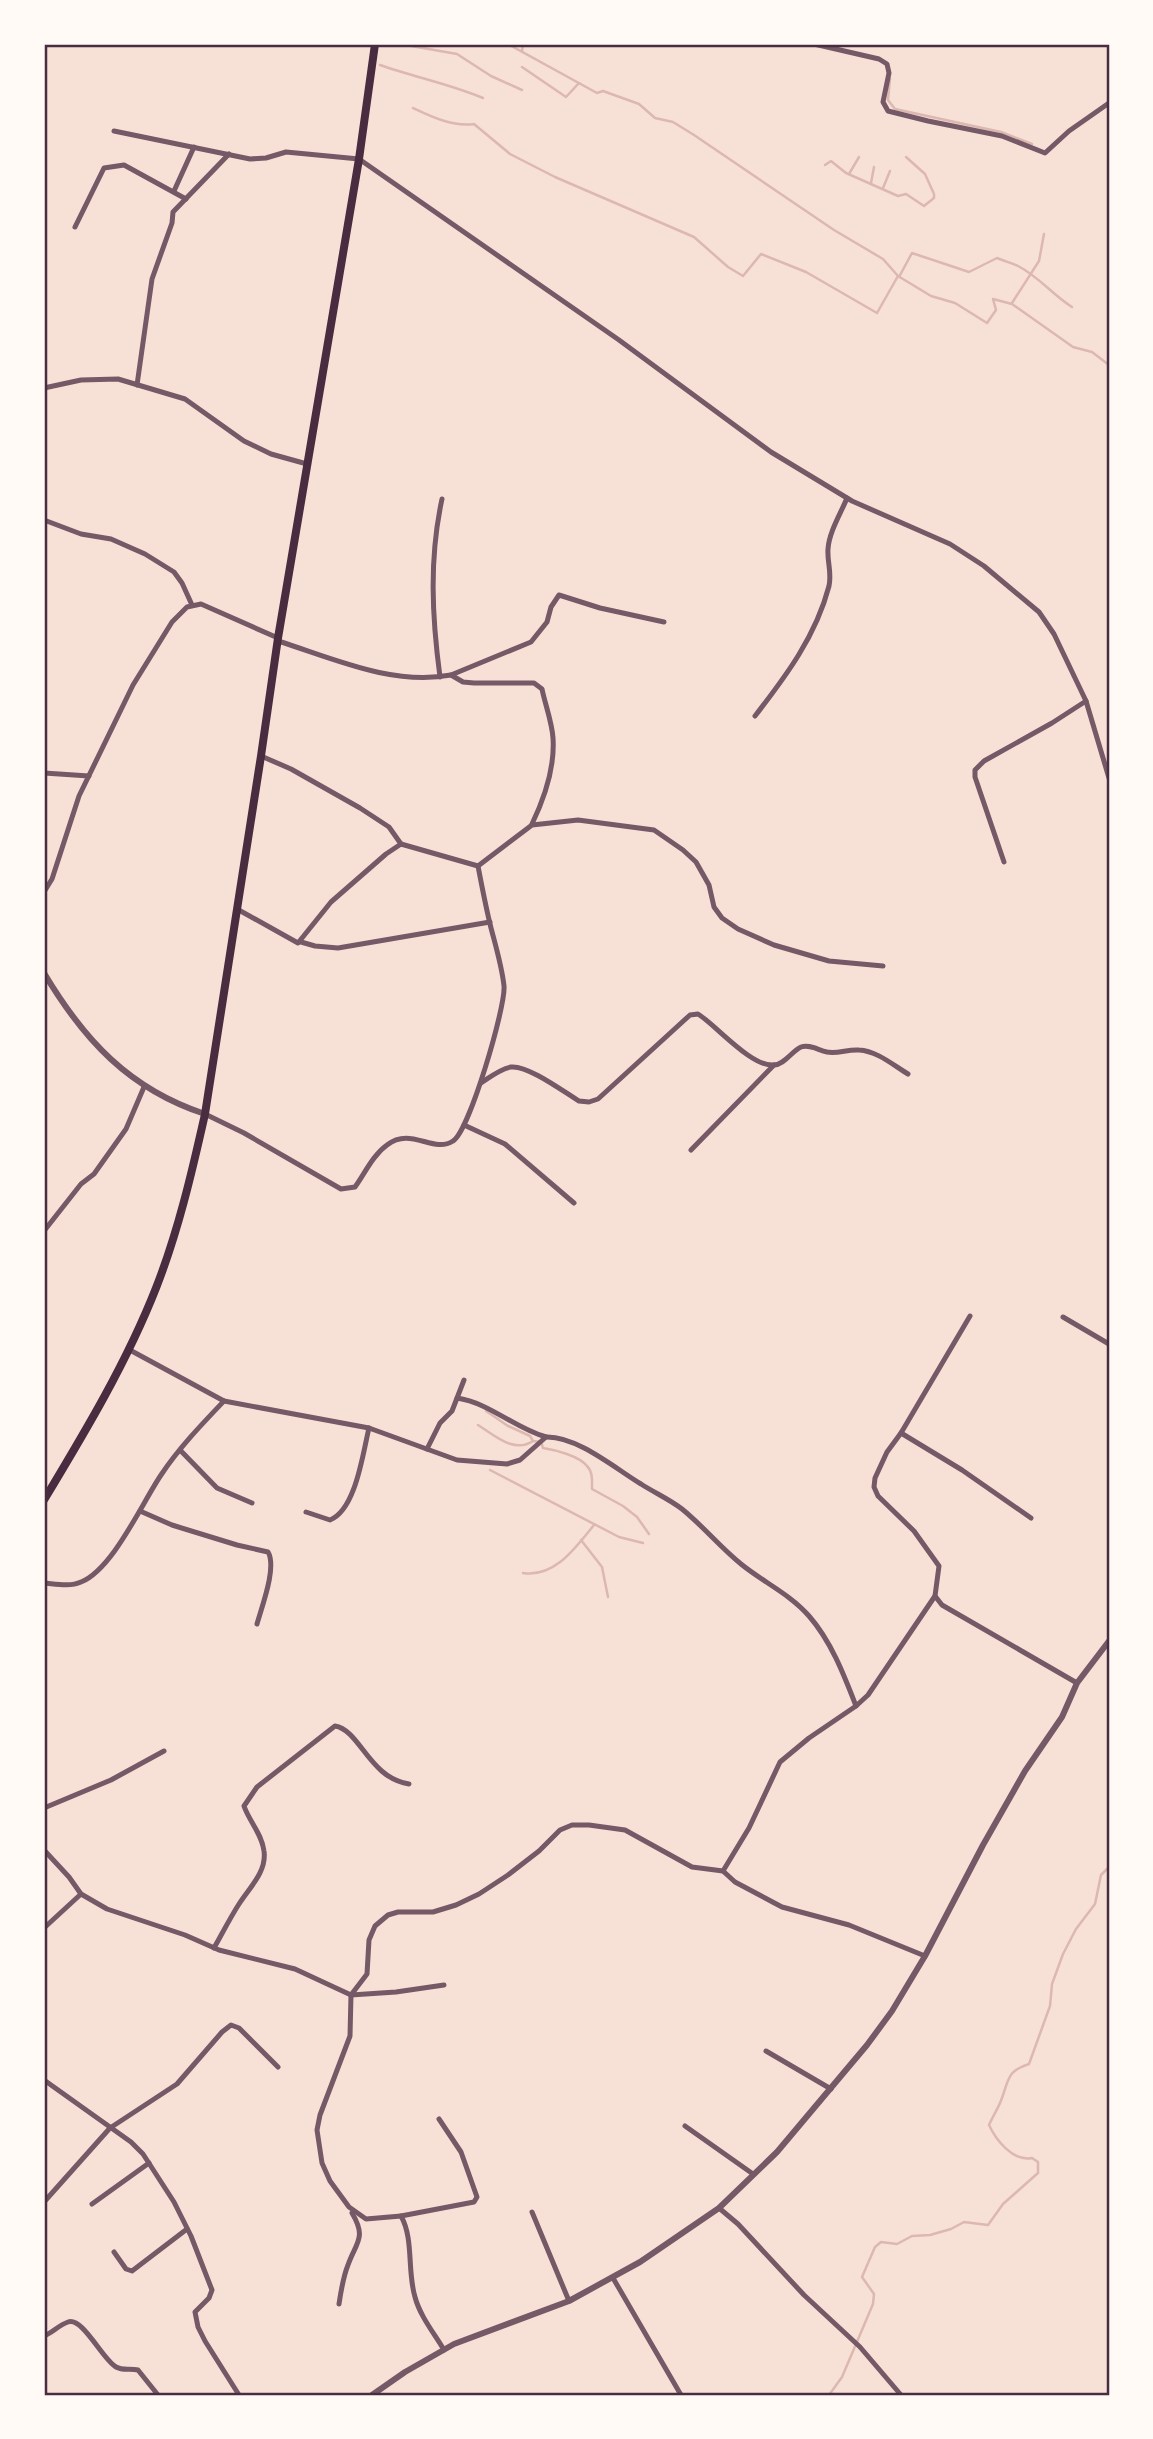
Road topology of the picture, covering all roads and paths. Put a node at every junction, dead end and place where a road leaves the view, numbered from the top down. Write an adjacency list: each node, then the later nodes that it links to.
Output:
1 (375, 44): 7 (main road)
2 (814, 44): 3 (street)
3 (1109, 103)
4 (114, 131): 5 (street)
5 (194, 147): 6 (street); 8 (street)
6 (229, 155): 7 (street); 9 (street)
7 (359, 159): 13 (main road); 14 (street)
8 (174, 191): 9 (street); 10 (street)
9 (186, 198): 11 (street)
10 (75, 227)
11 (137, 385): 12 (street); 13 (street)
12 (44, 388)
13 (307, 464): 19 (main road)
14 (847, 498): 22 (street); 23 (street)
15 (442, 499): 21 (street)
16 (44, 520): 17 (street)
17 (192, 605): 19 (street); 26 (street)
18 (664, 622): 20 (street)
19 (278, 639): 21 (street); 24 (main road)
20 (451, 675): 21 (street); 28 (street)
21 (440, 677)
22 (1086, 701): 27 (street); 30 (street)
23 (755, 716)
24 (261, 756): 29 (street); 33 (main road)
25 (44, 773): 26 (street)
26 (89, 776): 32 (street)
27 (1109, 778)
28 (532, 825): 31 (street); 36 (street)
29 (401, 844): 31 (street); 35 (street)
30 (1004, 862)
31 (478, 866): 34 (street)
32 (44, 892)
33 (236, 909): 35 (street); 42 (main road)
34 (490, 922): 35 (street); 40 (street)
35 (301, 942)
36 (883, 966)
37 (44, 973): 41 (street)
38 (774, 1065): 39 (street); 40 (street); 44 (street)
39 (908, 1074)
40 (481, 1083): 43 (street)
41 (145, 1087): 42 (street); 46 (street)
42 (205, 1114): 43 (street); 50 (main road)
43 (464, 1125): 45 (street)
44 (691, 1150)
45 (574, 1203)
46 (44, 1231)
47 (970, 1316): 55 (street)
48 (1063, 1317): 49 (street)
49 (1109, 1344)
50 (128, 1349): 53 (street); 59 (main road)
51 (464, 1380): 52 (street)
52 (457, 1398): 56 (street); 57 (street)
53 (225, 1401): 54 (street); 58 (street)
54 (369, 1428): 57 (street); 62 (street)
55 (901, 1433): 63 (street); 65 (street)
56 (546, 1437): 57 (street); 69 (street)
57 (427, 1449)
58 (180, 1450): 60 (street); 61 (street)
59 (44, 1500)
60 (252, 1503)
61 (140, 1511): 64 (street); 66 (street)
62 (306, 1512)
63 (1031, 1518)
64 (44, 1583)
65 (935, 1596): 68 (street); 69 (street)
66 (257, 1624)
67 (1109, 1641): 68 (street)
68 (1077, 1683): 78 (street)
69 (856, 1706): 74 (street)
70 (164, 1751): 72 (street)
71 (409, 1784): 77 (street)
72 (44, 1808)
73 (44, 1850): 75 (street)
74 (723, 1871): 78 (street); 80 (street)
75 (80, 1894): 76 (street); 77 (street)
76 (44, 1928)
77 (214, 1948): 80 (street)
78 (925, 1956): 84 (street)
79 (444, 1985): 80 (street)
80 (351, 1995): 92 (street)
81 (766, 2051): 84 (street)
82 (278, 2067): 87 (street)
83 (44, 2080): 87 (street)
84 (831, 2090): 89 (street)
85 (439, 2119): 95 (street)
86 (685, 2126): 89 (street)
87 (110, 2128): 88 (street); 90 (street)
88 (149, 2163): 91 (street); 96 (street)
89 (754, 2174): 93 (street)
90 (44, 2202)
91 (92, 2204)
92 (349, 2207): 95 (street); 100 (street)
93 (719, 2208): 98 (street); 107 (street)
94 (532, 2212): 99 (street)
95 (401, 2216): 102 (street)
96 (187, 2229): 97 (street); 104 (street)
97 (114, 2252)
98 (613, 2278): 99 (street); 106 (street)
99 (569, 2301): 102 (street)
100 (339, 2304)
101 (44, 2336): 103 (street)
102 (444, 2350): 105 (street)
103 (158, 2395)
104 (239, 2395)
105 (372, 2395)
106 (681, 2395)
107 (901, 2395)

